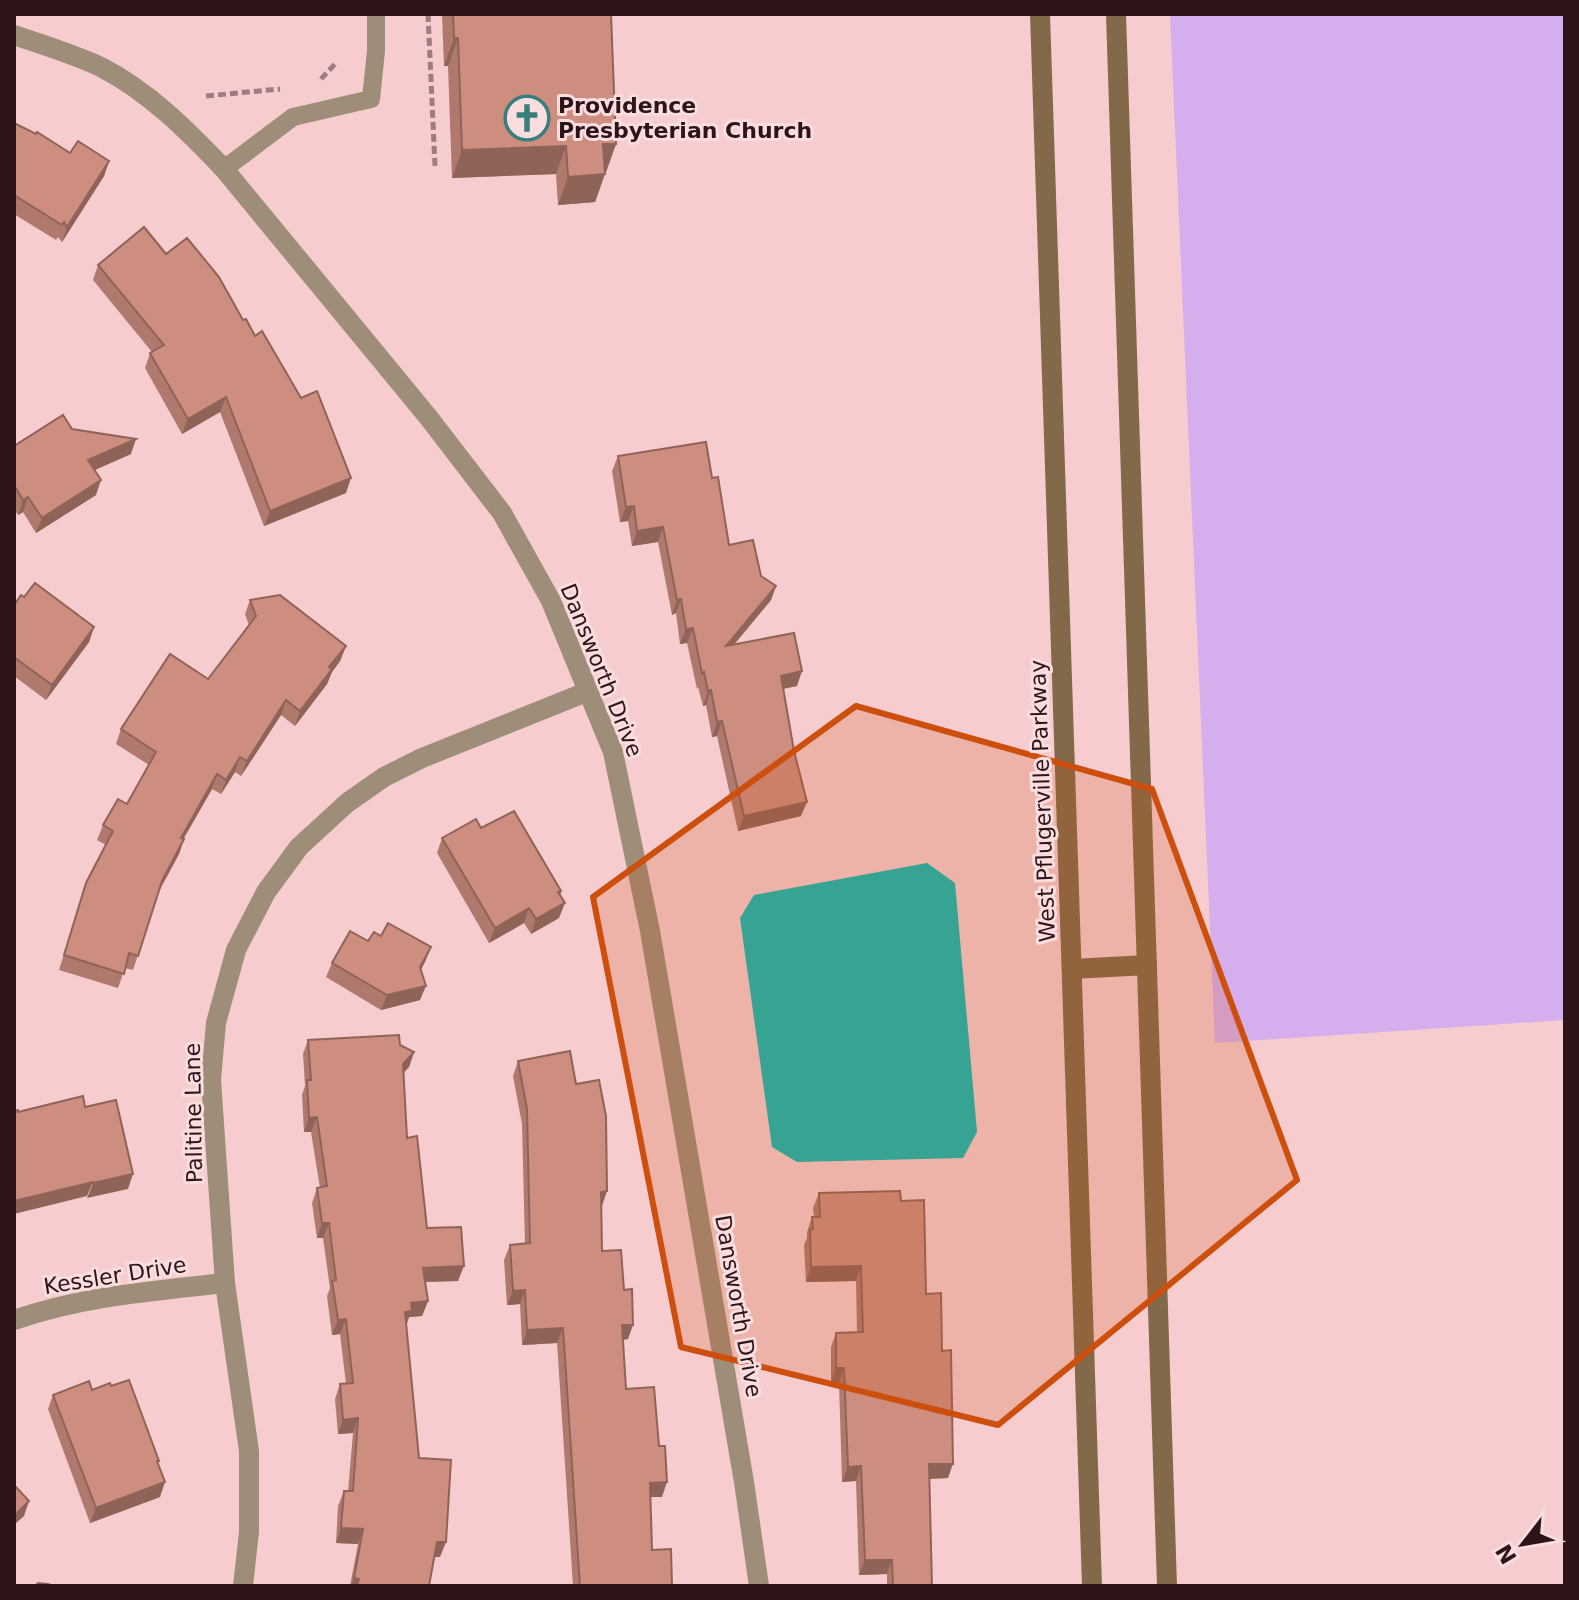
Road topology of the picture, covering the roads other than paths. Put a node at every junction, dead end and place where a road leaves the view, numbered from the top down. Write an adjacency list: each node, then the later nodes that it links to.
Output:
1 (376, 14): 5 (lane)
2 (1040, 14): 8 (main road, West Pflugerville Parkway)
3 (1116, 14): 7 (main road)
4 (14, 35): 5 (street, Dansworth Drive)
5 (224, 169): 6 (street, Dansworth Drive)
6 (589, 691): 9 (street, Palitine Lane); 12 (street, Dansworth Drive)
7 (1147, 965): 8 (main road); 14 (main road)
8 (1072, 969): 13 (main road, West Pflugerville Parkway)
9 (225, 1283): 10 (street, Kessler Drive); 11 (street, Palitine Lane)
10 (14, 1320)
11 (243, 1586)
12 (759, 1586)
13 (1092, 1586)
14 (1167, 1586)

